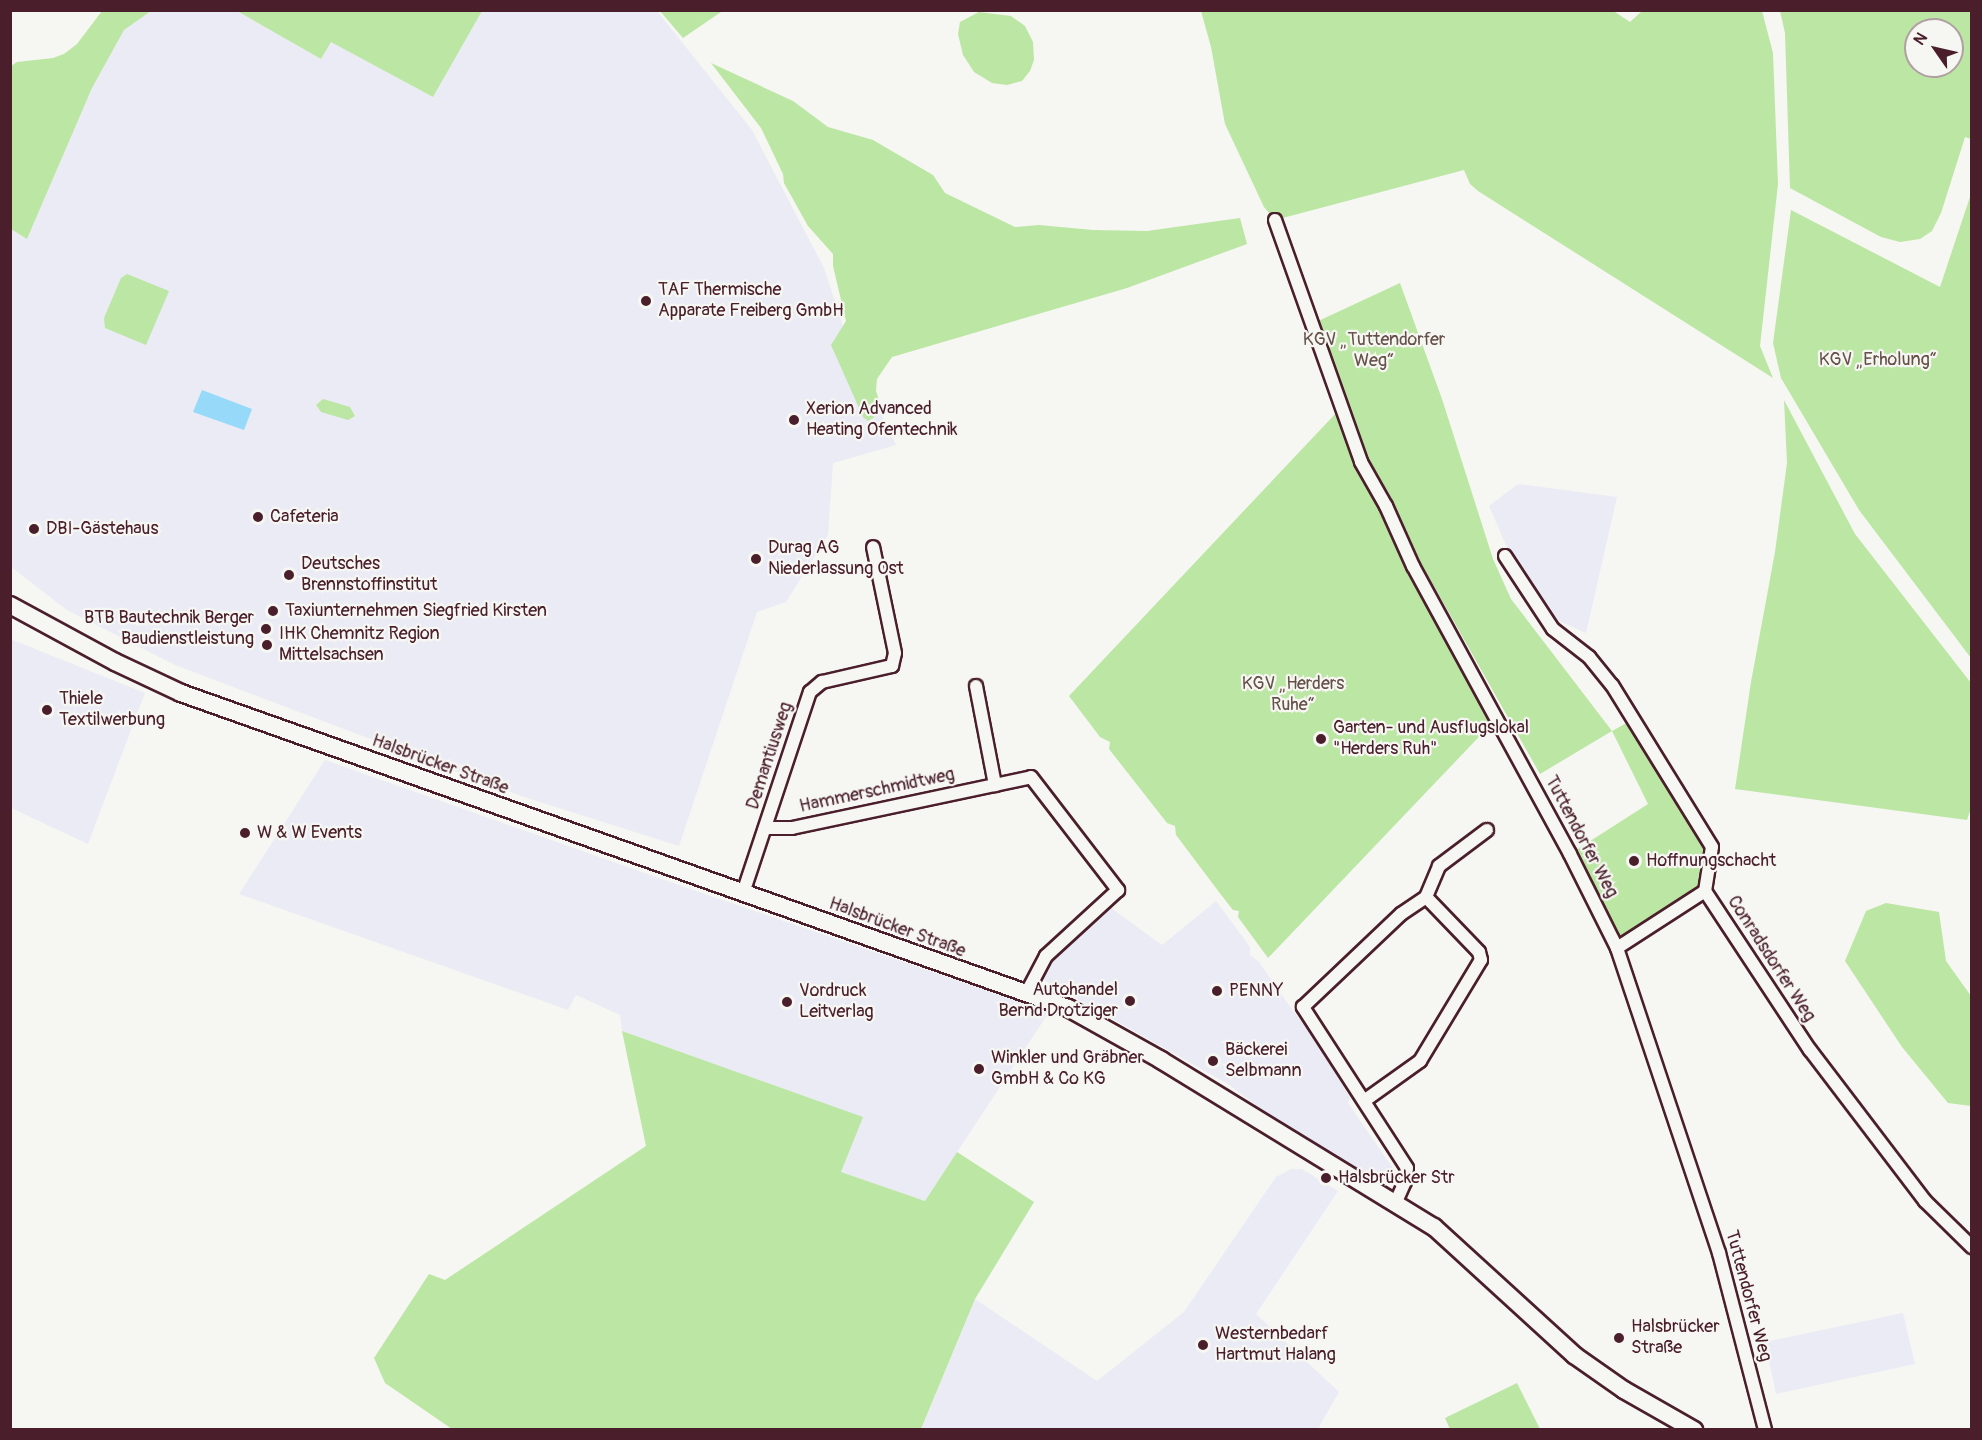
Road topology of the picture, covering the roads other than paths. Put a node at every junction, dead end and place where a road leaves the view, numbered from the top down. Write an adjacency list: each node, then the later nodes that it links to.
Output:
1 (1275, 220): 12 (street, Tuttendorfer Weg)
2 (873, 547): 7 (street, Demantiusweg)
3 (1505, 556): 9 (street, Conradsdorfer Weg)
4 (10, 605): 10 (main road, Halsbrücker Straße)
5 (976, 686): 6 (street)
6 (995, 785): 7 (street, Hammerschmidtweg); 13 (street, Hammerschmidtweg)
7 (766, 828): 10 (street, Demantiusweg)
8 (1487, 830): 11 (street)
9 (1706, 891): 12 (street); 16 (street, Conradsdorfer Weg)
10 (743, 893): 13 (main road, Halsbrücker Straße)
11 (1426, 897): 14 (street); 14 (street)
12 (1617, 948): 18 (street, Tuttendorfer Weg)
13 (1027, 992): 15 (main road, Halsbrücker Straße)
14 (1364, 1101): 15 (street)
15 (1395, 1204): 17 (main road, Halsbrücker Straße)
16 (1971, 1247)
17 (1694, 1430)
18 (1765, 1430)

